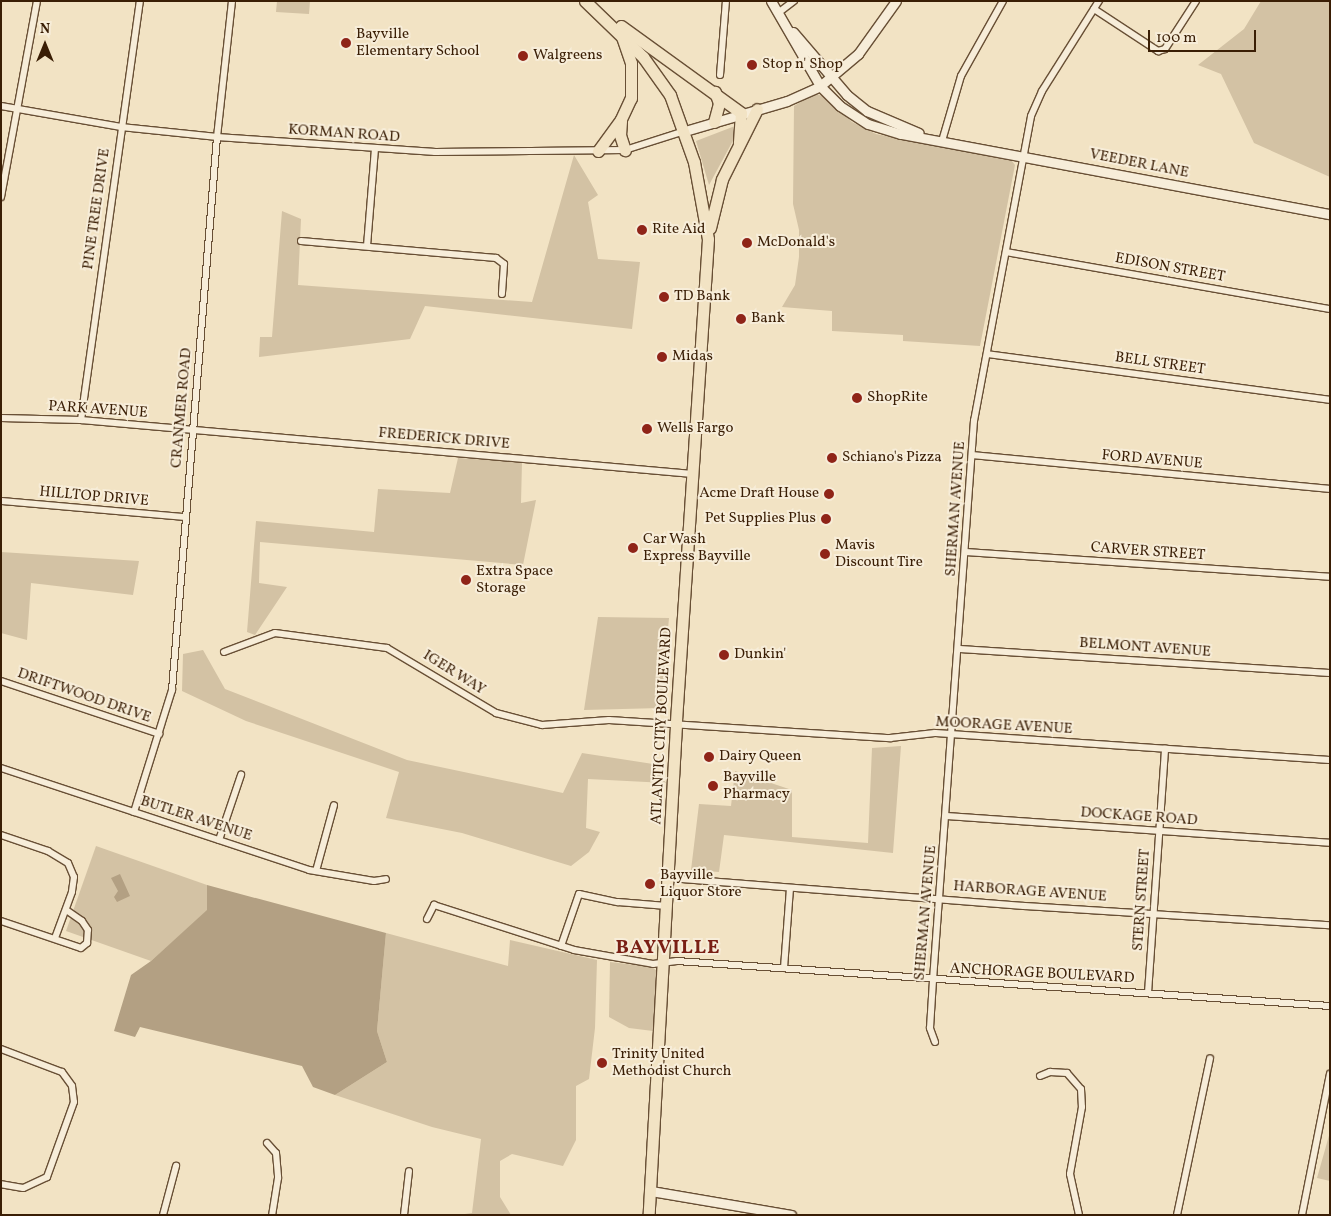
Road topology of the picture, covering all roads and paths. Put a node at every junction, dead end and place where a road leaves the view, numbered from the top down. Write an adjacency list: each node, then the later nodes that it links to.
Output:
1 (37, 1): 22 (street)
2 (140, 1): 26 (street, PINE TREE DRIVE)
3 (232, 1): 28 (street, CRANMER ROAD)
4 (585, 1): 12 (highway)
5 (726, 1): 16 (street)
6 (771, 1): 14 (street)
7 (794, 1): 14 (street)
8 (896, 1): 17 (street)
9 (1003, 1): 29 (street)
10 (1099, 1): 13 (street, SHERMAN AVENUE)
11 (1196, 1): 13 (street)
12 (597, 9): 15 (highway); 19 (highway)
13 (1094, 9): 34 (street, SHERMAN AVENUE)
14 (780, 16): 17 (street, VEEDER LANE); 18 (street, VEEDER LANE)
15 (621, 33): 24 (highway); 27 (highway)
16 (720, 75)
17 (830, 78): 18 (street); 29 (street, VEEDER LANE)
18 (820, 86): 21 (street); 29 (street, VEEDER LANE)
19 (715, 92): 23 (highway); 25 (highway)
20 (1, 106): 22 (street, KORMAN ROAD)
21 (757, 109): 23 (street); 30 (highway)
22 (17, 110): 26 (street, KORMAN ROAD); 35 (street)
23 (741, 113): 25 (street); 30 (highway)
24 (621, 119): 32 (highway); 33 (highway)
25 (714, 122): 27 (street)
26 (121, 127): 28 (street, KORMAN ROAD); 46 (street, PINE TREE DRIVE)
27 (685, 131): 32 (street, KORMAN ROAD); 37 (highway)
28 (217, 137): 31 (street, KORMAN ROAD); 47 (street, CRANMER ROAD)
29 (942, 141): 34 (street, VEEDER LANE)
30 (740, 143): 37 (highway)
31 (375, 149): 33 (street, KORMAN ROAD); 39 (street)
32 (625, 150): 33 (street, KORMAN ROAD)
33 (598, 151)
34 (1023, 156): 36 (street, VEEDER LANE); 40 (street, SHERMAN AVENUE)
35 (1, 197)
36 (1330, 214)
37 (708, 239): 49 (highway, ATLANTIC CITY BOULEVARD)
38 (301, 241): 39 (street)
39 (367, 246): 41 (street)
40 (1006, 252): 42 (street, EDISON STREET); 43 (street, SHERMAN AVENUE)
41 (502, 294)
42 (1330, 309)
43 (987, 354): 44 (street, BELL STREET); 48 (street, SHERMAN AVENUE)
44 (1330, 400)
45 (1, 418): 46 (street, PARK AVENUE)
46 (82, 420): 47 (street, PARK AVENUE)
47 (193, 430): 49 (street, FREDERICK DRIVE); 52 (street, CRANMER ROAD)
48 (972, 455): 50 (street, FORD AVENUE); 53 (street, SHERMAN AVENUE)
49 (693, 474): 59 (highway, ATLANTIC CITY BOULEVARD)
50 (1330, 489)
51 (1, 501): 52 (street, HILLTOP DRIVE)
52 (185, 518): 60 (street, CRANMER ROAD)
53 (965, 552): 54 (street, CARVER STREET); 55 (street, SHERMAN AVENUE)
54 (1330, 577)
55 (959, 649): 57 (street, BELMONT AVENUE); 61 (street, SHERMAN AVENUE)
56 (224, 652): 59 (street, IGER WAY)
57 (1330, 673)
58 (1, 681): 60 (street, DRIFTWOOD DRIVE)
59 (676, 725): 61 (street, MOORAGE AVENUE); 74 (highway, ATLANTIC CITY BOULEVARD)
60 (159, 734): 67 (street, CRANMER ROAD)
61 (951, 734): 62 (street, MOORAGE AVENUE); 68 (street, SHERMAN AVENUE)
62 (1165, 749): 63 (street, MOORAGE AVENUE); 69 (street, STERN STREET)
63 (1330, 760)
64 (1, 768): 67 (street, BUTLER AVENUE)
65 (241, 775): 71 (street)
66 (334, 805): 73 (street)
67 (134, 812): 71 (street, BUTLER AVENUE)
68 (946, 816): 69 (street, DOCKAGE ROAD); 77 (street, SHERMAN AVENUE)
69 (1159, 830): 72 (street, DOCKAGE ROAD); 80 (street, STERN STREET)
70 (1, 835): 79 (street)
71 (219, 840): 73 (street, BUTLER AVENUE)
72 (1330, 843)
73 (316, 871): 75 (street, BUTLER AVENUE)
74 (669, 878): 76 (street, HARBORAGE AVENUE); 78 (highway, ATLANTIC CITY BOULEVARD)
75 (386, 879)
76 (790, 888): 77 (street, HARBORAGE AVENUE); 87 (street)
77 (940, 898): 80 (street, HARBORAGE AVENUE); 88 (street, SHERMAN AVENUE)
78 (667, 906): 85 (street); 86 (highway, ATLANTIC CITY BOULEVARD)
79 (66, 910): 84 (street); 84 (street)
80 (1154, 913): 83 (street, HARBORAGE AVENUE); 89 (street, STERN STREET)
81 (427, 919): 85 (street)
82 (1, 921): 84 (street)
83 (1330, 925)
84 (55, 938)
85 (561, 946): 86 (street)
86 (664, 962): 87 (street, ANCHORAGE BOULEVARD); 100 (highway, ATLANTIC CITY BOULEVARD)
87 (784, 968): 88 (street, ANCHORAGE BOULEVARD)
88 (933, 980): 89 (street, ANCHORAGE BOULEVARD); 91 (street, SHERMAN AVENUE)
89 (1148, 993): 90 (street, ANCHORAGE BOULEVARD)
90 (1330, 1006)
91 (935, 1042)
92 (1, 1050): 99 (street)
93 (1210, 1058): 107 (street)
94 (1330, 1074): 108 (street)
95 (1040, 1076): 106 (street)
96 (267, 1143): 102 (street)
97 (176, 1166): 101 (street)
98 (409, 1171): 103 (street)
99 (1, 1184)
100 (651, 1191): 104 (highway, ATLANTIC CITY BOULEVARD); 105 (street)
101 (163, 1215)
102 (272, 1215)
103 (404, 1215)
104 (649, 1215)
105 (791, 1215)
106 (1079, 1215)
107 (1177, 1215)
108 (1302, 1215)

